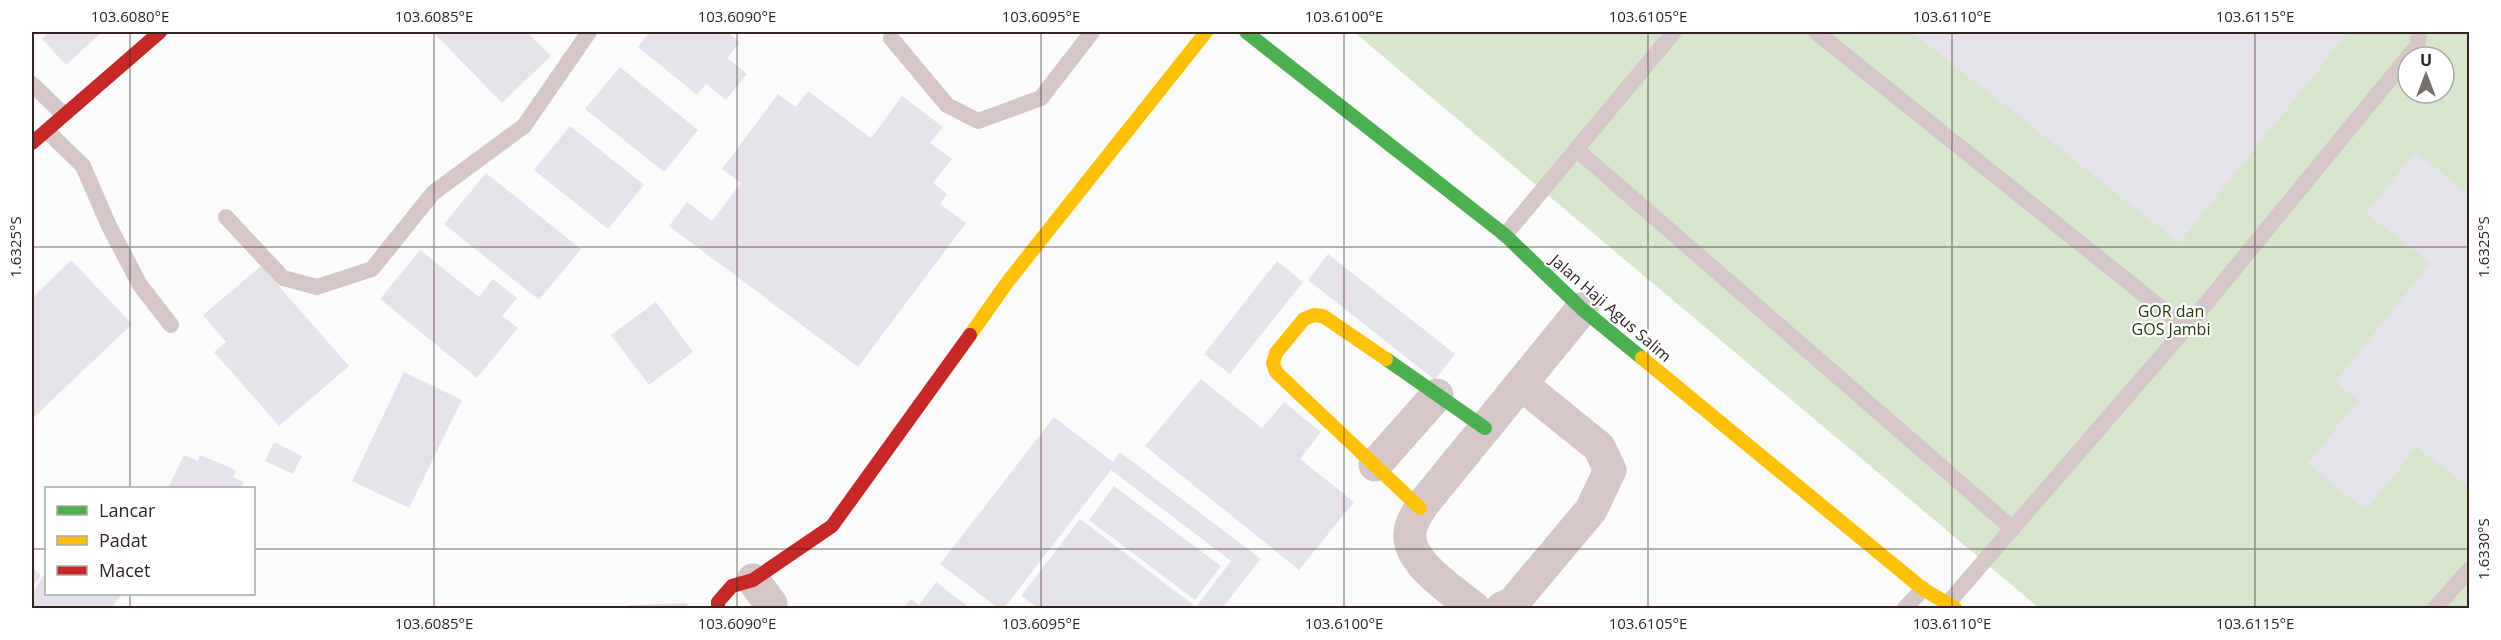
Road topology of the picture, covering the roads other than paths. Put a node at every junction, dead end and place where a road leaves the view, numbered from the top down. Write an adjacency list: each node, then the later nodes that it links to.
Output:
1 (160, 32): 11 (street)
2 (589, 32): 15 (lane)
3 (1092, 32): 8 (lane)
4 (1206, 32): 27 (street)
5 (1246, 32): 16 (street, Jalan Haji Agus Salim)
6 (1674, 32): 14 (lane)
7 (1822, 33): 19 (lane)
8 (891, 38)
9 (2396, 72): 19 (lane)
10 (32, 84): 11 (lane)
11 (63, 114): 12 (street)
12 (47, 131): 13 (street); 18 (lane)
13 (32, 143)
14 (1576, 149): 16 (lane); 25 (lane)
15 (226, 217)
16 (1505, 235): 17 (street, Jalan Haji Agus Salim)
17 (1582, 309): 20 (street); 28 (street, Jalan Haji Agus Salim)
18 (171, 325)
19 (2186, 328): 25 (lane)
20 (1521, 384): 22 (street); 33 (street)
21 (1437, 395): 22 (street); 23 (street); 23 (street)
22 (1485, 428): 24 (street)
23 (1375, 465): 24 (street)
24 (1420, 508): 32 (street)
25 (2013, 529): 29 (lane)
26 (2469, 569): 35 (lane)
27 (753, 580): 30 (street); 31 (street)
28 (1923, 588): 29 (street, Jalan Haji Agus Salim); 34 (lane)
29 (1951, 606)
30 (718, 609)
31 (771, 609)
32 (1474, 609)
33 (1503, 609)
34 (1905, 609)
35 (2435, 609)

